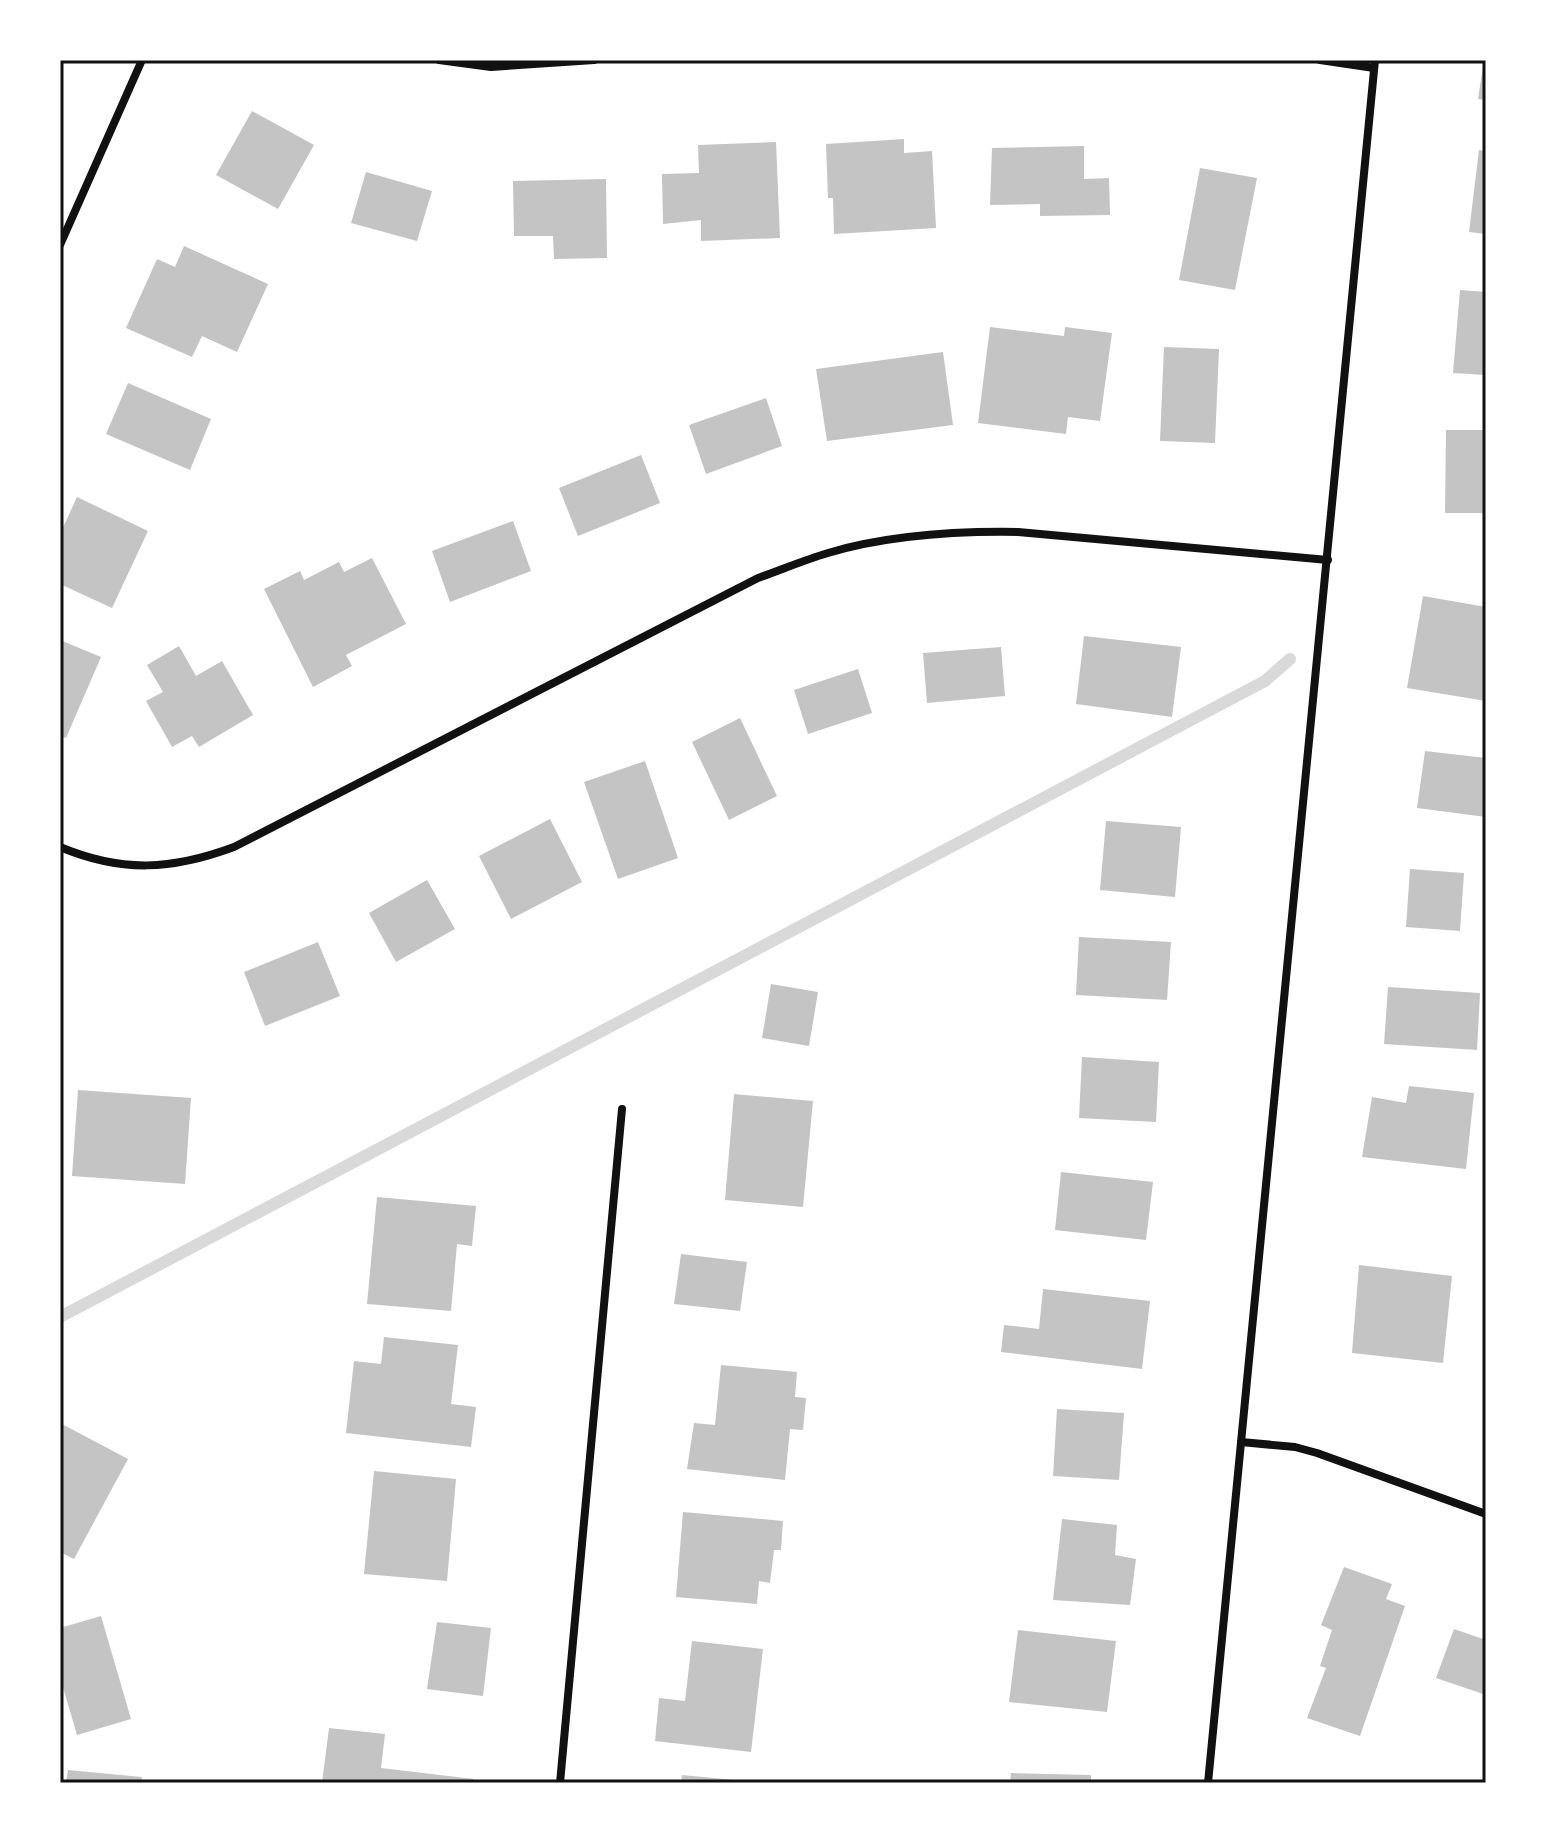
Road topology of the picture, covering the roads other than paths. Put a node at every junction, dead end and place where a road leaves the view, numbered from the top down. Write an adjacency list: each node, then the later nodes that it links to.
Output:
1 (142, 60): 6 (street)
2 (439, 60): 3 (street)
3 (594, 60)
4 (1320, 60): 5 (street)
5 (1374, 64): 7 (street)
6 (60, 245)
7 (1328, 560): 8 (street); 10 (street)
8 (60, 847)
9 (622, 1109): 12 (street)
10 (1241, 1442): 11 (street); 13 (street)
11 (1486, 1514)
12 (560, 1783)
13 (1208, 1783)

